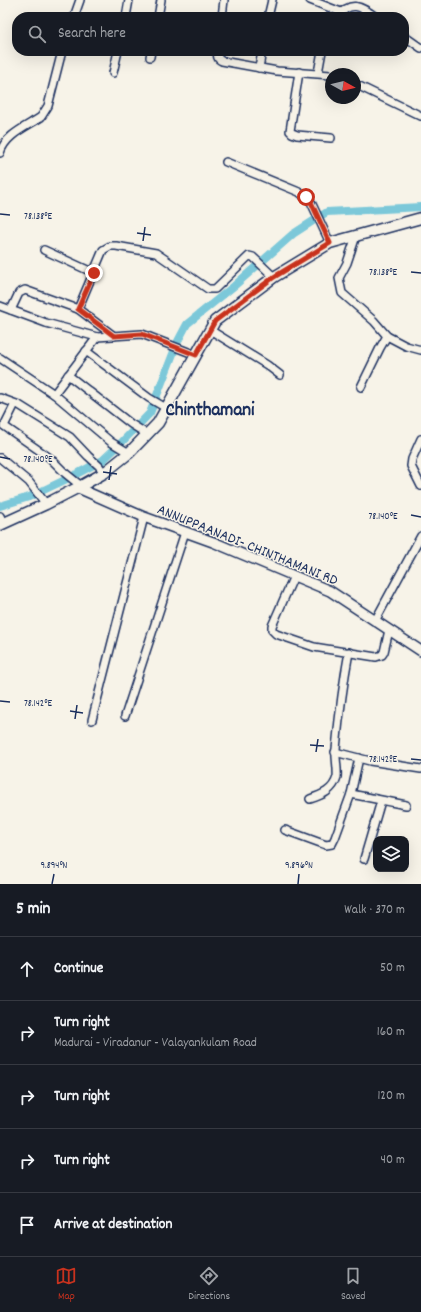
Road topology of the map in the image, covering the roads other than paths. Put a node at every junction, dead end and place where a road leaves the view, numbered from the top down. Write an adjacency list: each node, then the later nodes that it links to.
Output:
1 (80, 0): 7 (street)
2 (130, 0): 8 (street)
3 (161, 0): 9 (street)
4 (224, 0): 10 (street)
5 (272, 0): 11 (street)
6 (310, 0): 12 (street)
7 (76, 12)
8 (127, 12)
9 (159, 12)
10 (223, 12)
11 (269, 12)
12 (335, 12)
13 (342, 12): 14 (street)
14 (368, 12)
15 (409, 40): 16 (street)
16 (421, 48)
17 (61, 56): 30 (street)
18 (117, 56): 24 (street)
19 (218, 56): 22 (street)
20 (261, 56): 22 (street)
21 (321, 56): 25 (street)
22 (259, 68): 23 (street)
23 (299, 72): 25 (street); 29 (street)
24 (113, 73)
25 (318, 73): 26 (street)
26 (325, 74)
27 (361, 87): 28 (street)
28 (421, 116)
29 (331, 138)
30 (0, 153)
31 (226, 162): 34 (street)
32 (421, 218): 33 (main road)
33 (356, 236): 34 (main road); 43 (street)
34 (328, 239): 37 (main road)
35 (44, 250): 36 (street)
36 (94, 273): 37 (street); 39 (street)
37 (274, 277): 41 (main road)
38 (0, 306): 40 (street)
39 (78, 309): 40 (street); 42 (street)
40 (11, 310): 44 (street)
41 (210, 330): 47 (main road); 49 (street)
42 (114, 336): 44 (street); 47 (street)
43 (387, 336): 45 (street); 51 (street)
44 (97, 337): 46 (street)
45 (421, 350)
46 (86, 352): 50 (street); 55 (street)
47 (196, 355): 55 (main road)
48 (0, 358): 52 (street)
49 (280, 375)
50 (68, 376): 52 (street); 56 (street)
51 (362, 387)
52 (54, 394): 58 (street)
53 (0, 398): 54 (street)
54 (15, 404): 60 (street); 61 (street)
55 (162, 406): 56 (main road)
56 (143, 432): 58 (main road)
57 (421, 439): 62 (street)
58 (125, 451): 60 (main road)
59 (0, 458): 63 (street)
60 (101, 469): 61 (main road)
61 (78, 485): 63 (main road); 64 (street, ANNUPPAANADI- CHINTHAMANI RD)
62 (421, 486)
63 (44, 502): 65 (main road)
64 (144, 517): 66 (street, ANNUPPAANADI- CHINTHAMANI RD); 74 (street)
65 (1, 522)
66 (185, 532): 68 (street, ANNUPPAANADI- CHINTHAMANI RD); 73 (street)
67 (421, 536): 69 (street)
68 (294, 576): 69 (street, ANNUPPAANADI- CHINTHAMANI RD); 71 (street)
69 (376, 621): 70 (street, ANNUPPAANADI- CHINTHAMANI RD)
70 (389, 630): 71 (street); 72 (street, ANNUPPAANADI- CHINTHAMANI RD)
71 (349, 652): 75 (street)
72 (421, 652)
73 (125, 716)
74 (92, 720)
75 (335, 752): 76 (street); 79 (street)
76 (359, 758): 77 (street); 78 (street)
77 (421, 769)
78 (351, 794): 80 (street); 82 (street)
79 (310, 799)
80 (381, 801): 81 (street); 83 (street)
81 (406, 805)
82 (286, 830)
83 (364, 859)

